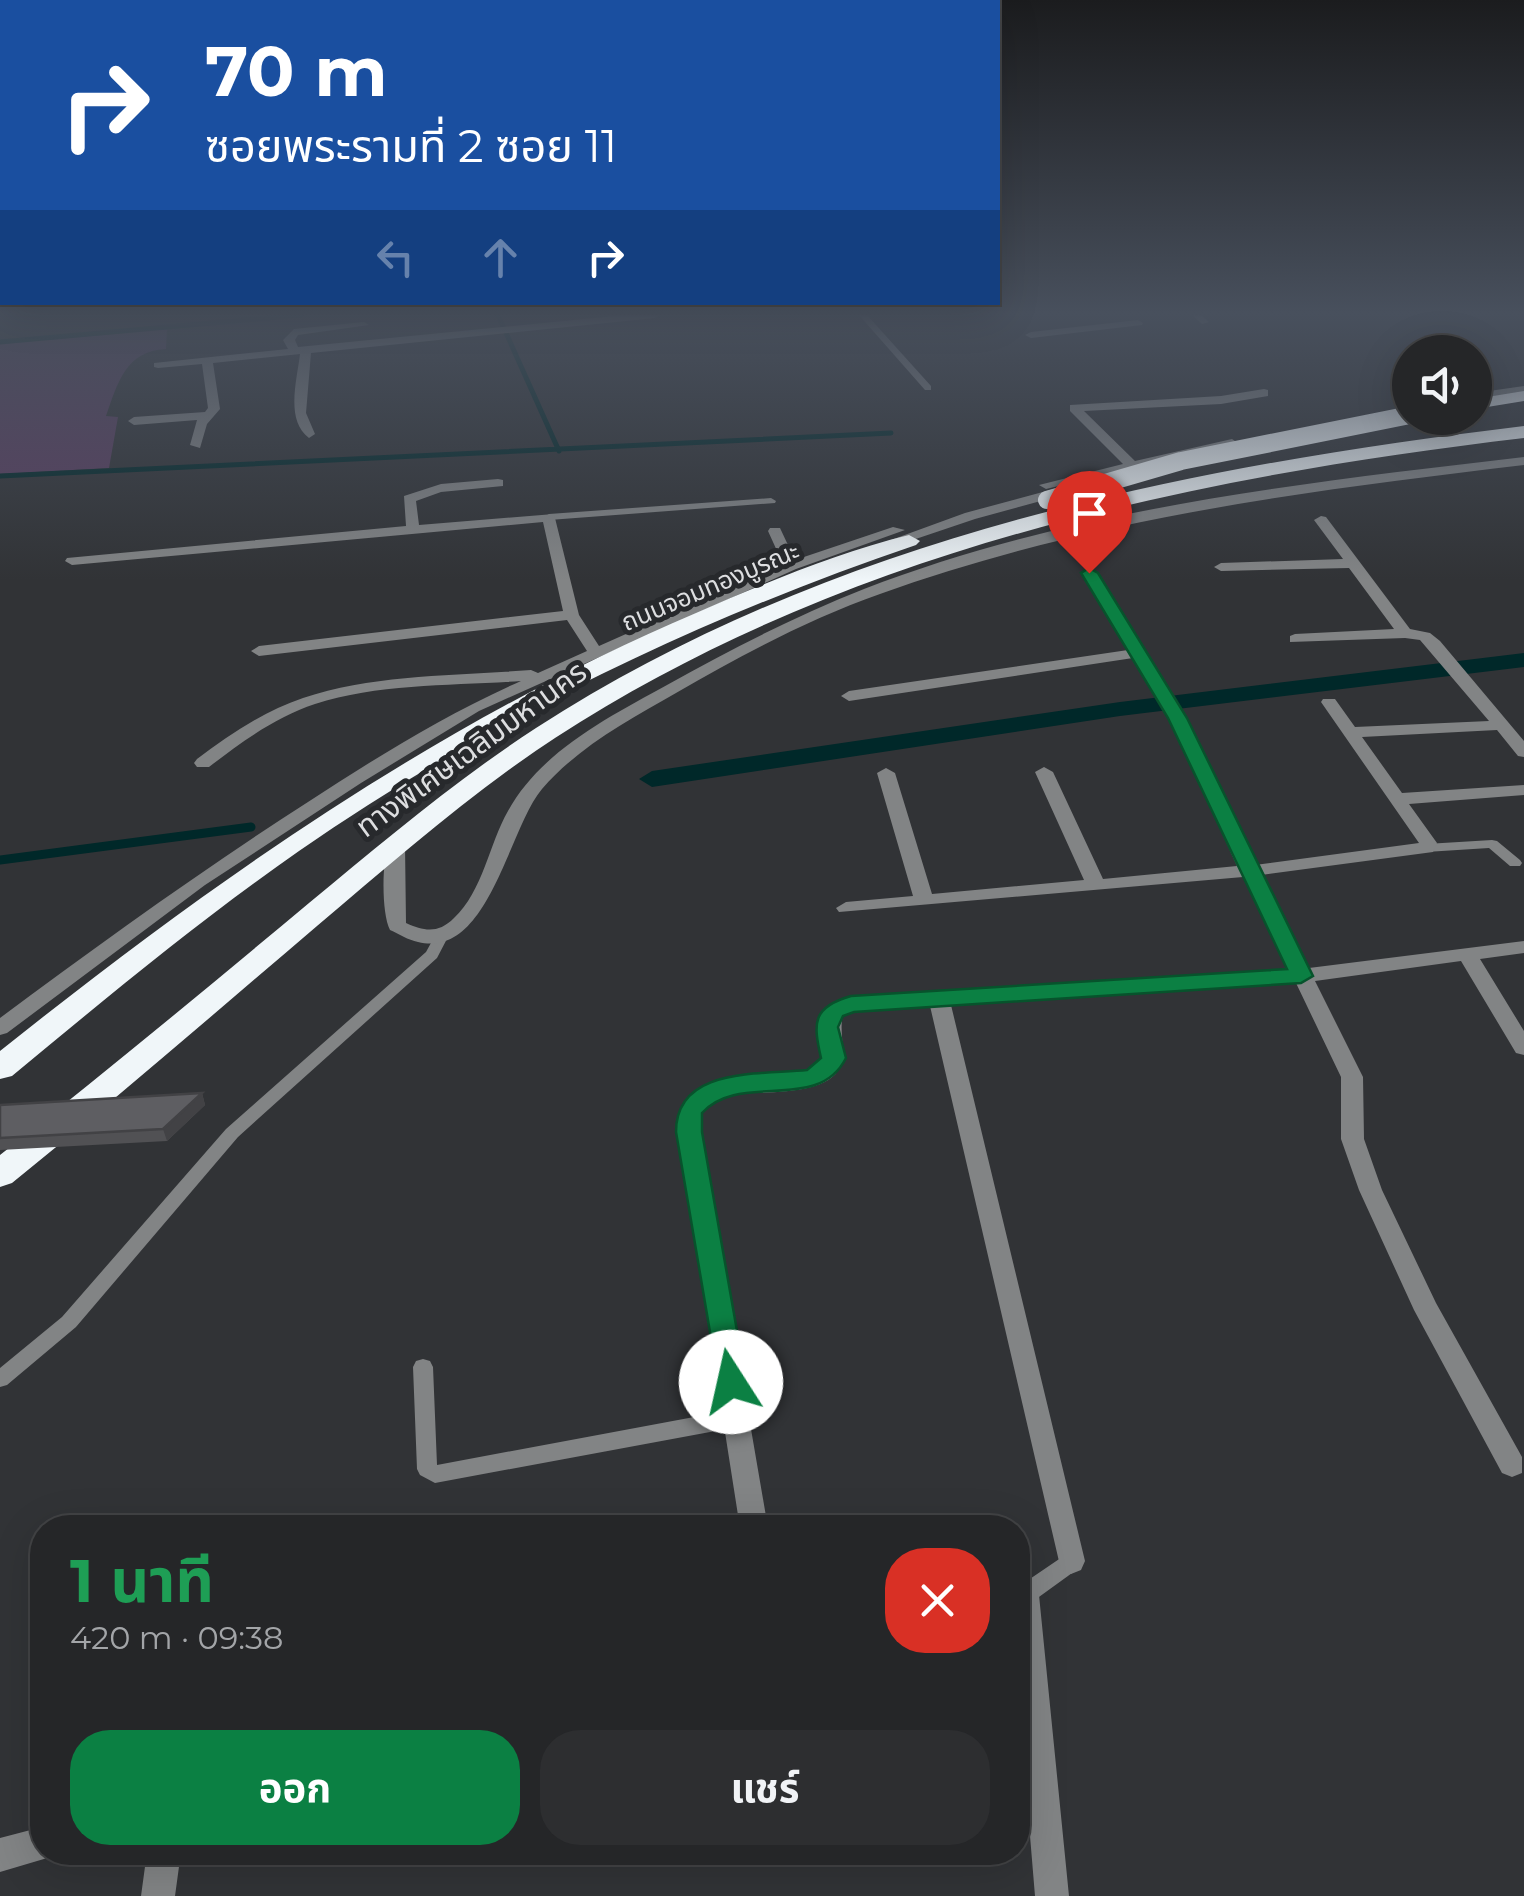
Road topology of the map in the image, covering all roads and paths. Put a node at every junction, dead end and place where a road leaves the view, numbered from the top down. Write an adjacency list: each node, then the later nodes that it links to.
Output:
1 (213, 403): 5 (street)
2 (300, 403): 11 (street)
3 (1131, 403): 14 (street)
4 (1392, 415): 14 (street)
5 (208, 416): 8 (street); 12 (street)
6 (1392, 416): 17 (highway, bridge)
7 (1524, 420): 17 (highway, bridge)
8 (134, 421)
9 (1392, 424): 59 (street, ถนนจอมทองบูรณะ)
10 (1524, 432): 16 (highway)
11 (309, 434)
12 (196, 446)
13 (1518, 453): 16 (highway); 52 (street)
14 (1130, 462): 25 (street)
15 (498, 483): 21 (street)
16 (1178, 488): 45 (highway, ทางพิเศษเฉลิมมหานคร)
17 (1047, 500): 59 (highway, ทางพิเศษเฉลิมมหานคร)
18 (771, 501): 19 (lane)
19 (549, 517): 21 (street); 28 (street)
20 (1321, 520): 24 (street)
21 (413, 528): 23 (street)
22 (775, 531): 25 (street)
23 (72, 561)
24 (1356, 563): 26 (street); 29 (street)
25 (790, 566): 32 (street)
26 (1221, 568)
27 (1089, 573): 33 (street)
28 (571, 616): 31 (street); 32 (street)
29 (1405, 633): 30 (street); 37 (street)
30 (1295, 639)
31 (259, 651)
32 (594, 651): 34 (street)
33 (1138, 653): 35 (street); 48 (street)
34 (543, 674): 40 (street); 57 (street)
35 (850, 696)
36 (1329, 702): 38 (street)
37 (1502, 726): 38 (street); 39 (street)
38 (1351, 732): 44 (street)
39 (1524, 752)
40 (203, 763)
41 (1044, 772): 49 (street)
42 (886, 774): 50 (street)
43 (1524, 790): 44 (street)
44 (1400, 799): 46 (street)
45 (396, 845): 52 (street); 60 (highway, ทางพิเศษเฉลิมมหานคร)
46 (1426, 848): 47 (lane); 48 (street)
47 (1515, 863)
48 (1249, 871): 49 (street); 55 (street)
49 (1096, 885): 50 (street)
50 (924, 901): 51 (street)
51 (846, 908)
52 (442, 935): 62 (lane)
53 (1524, 947): 54 (street)
54 (1467, 954): 55 (street); 58 (street)
55 (1301, 976): 56 (street); 64 (street)
56 (939, 999): 63 (street); 66 (street)
57 (0, 1028)
58 (1524, 1048)
59 (0, 1064)
60 (0, 1174)
61 (423, 1366): 63 (lane)
62 (0, 1379)
63 (736, 1418): 65 (street)
64 (1512, 1464)
65 (752, 1515)
66 (1071, 1560): 67 (lane)
67 (1030, 1589)
68 (1030, 1690): 73 (street)
69 (30, 1847): 70 (street)
70 (0, 1855)
71 (162, 1865): 72 (street)
72 (158, 1896)
73 (1052, 1896)

